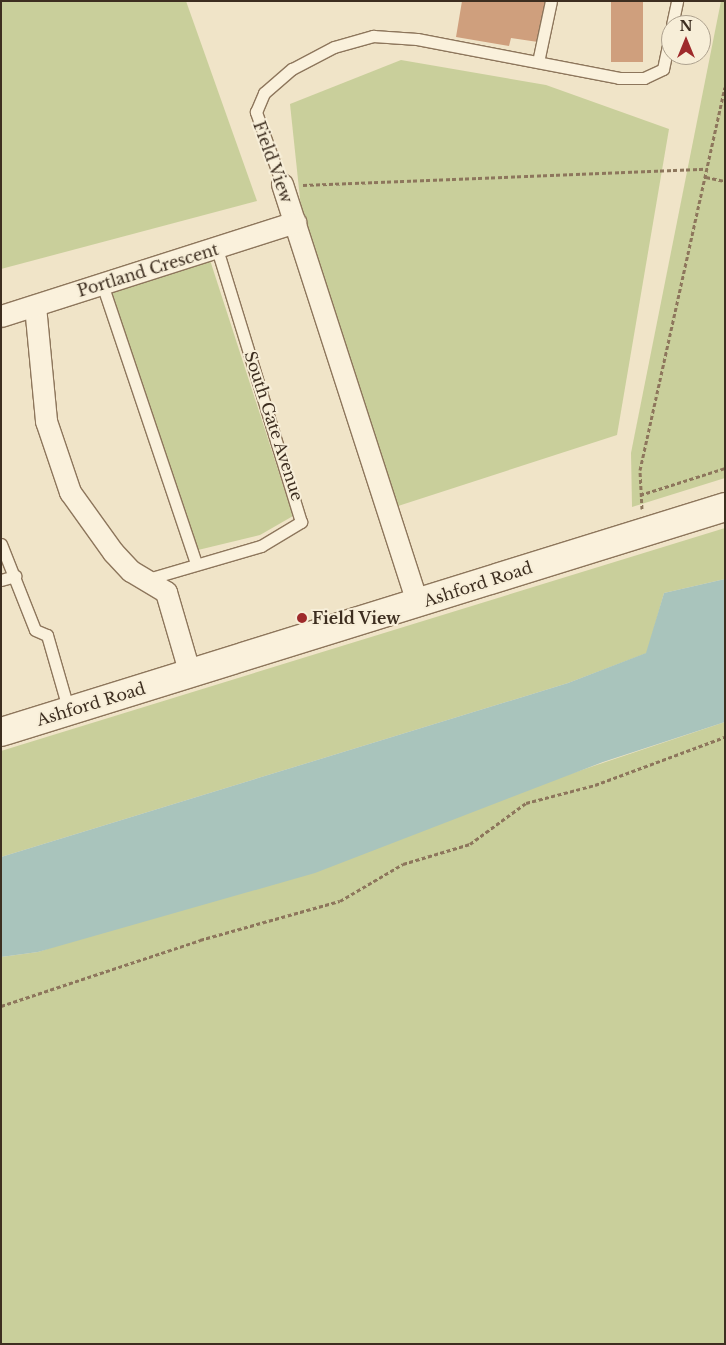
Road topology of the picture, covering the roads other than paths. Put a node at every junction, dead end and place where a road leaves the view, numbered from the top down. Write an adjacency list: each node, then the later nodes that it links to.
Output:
1 (550, 1): 4 (lane)
2 (677, 1): 3 (lane)
3 (674, 15)
4 (538, 62): 5 (lane, Field View); 6 (lane, Field View)
5 (664, 65)
6 (282, 184): 7 (street, Field View)
7 (295, 222): 8 (street, Portland Crescent); 18 (street, Field View)
8 (217, 249): 9 (street, Portland Crescent); 14 (lane, South Gate Avenue)
9 (102, 284): 10 (street, Portland Crescent); 14 (lane)
10 (35, 306): 11 (street, Portland Crescent); 16 (street)
11 (1, 316)
12 (725, 507): 18 (main road, Ashford Road)
13 (1, 544): 15 (lane)
14 (196, 564): 16 (lane, South Gate Avenue)
15 (15, 576): 17 (lane); 20 (lane)
16 (148, 579): 19 (street)
17 (1, 580)
18 (417, 603): 19 (main road, Ashford Road)
19 (190, 674): 20 (main road, Ashford Road)
20 (70, 711): 21 (main road, Ashford Road)
21 (1, 732)

